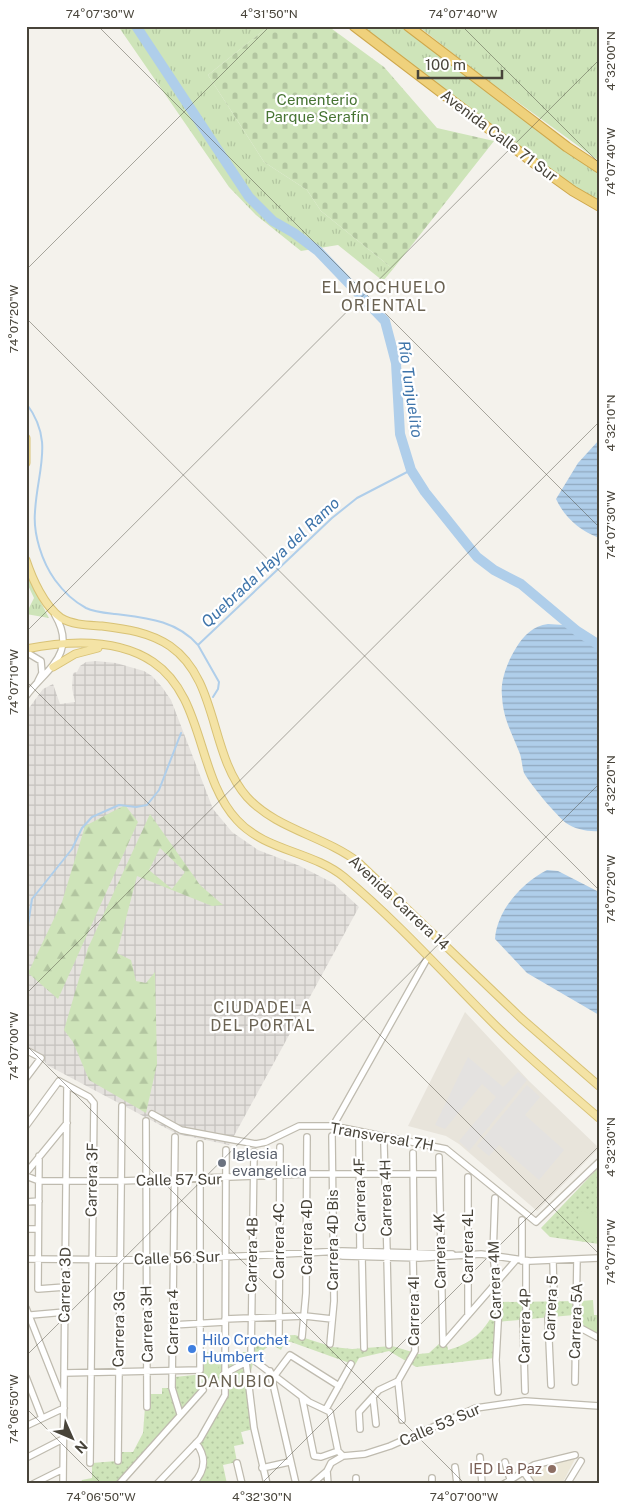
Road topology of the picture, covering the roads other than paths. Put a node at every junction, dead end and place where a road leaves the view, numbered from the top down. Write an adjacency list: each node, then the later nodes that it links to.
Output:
1 (354, 26): 4 (highway, Avenida Calle 71 Sur)
2 (408, 26): 3 (highway)
3 (599, 168)
4 (599, 206)
5 (26, 438): 6 (main road)
6 (26, 463)
7 (26, 560): 8 (main road, Avenida Carrera 14)
8 (52, 609): 9 (street); 19 (main road, Avenida Carrera 14)
9 (62, 643): 10 (main road, Avenida Carrera 14); 11 (main road, Avenida Carrera 14); 12 (street)
10 (106, 647): 12 (main road); 15 (main road, Avenida Carrera 14)
11 (26, 651): 13 (street)
12 (53, 667): 13 (street)
13 (36, 685): 14 (street)
14 (26, 696)
15 (428, 957): 22 (main road, Avenida Carrera 14); 26 (street)
16 (26, 1050): 17 (street)
17 (26, 1078)
18 (67, 1086): 24 (street, Carrera 3D); 25 (street); 55 (street, Carrera 3F)
19 (599, 1086)
20 (122, 1106): 56 (street, Carrera 3G)
21 (152, 1114): 26 (street, Transversal 7H)
22 (599, 1118)
23 (146, 1121): 57 (street, Carrera 3H)
24 (67, 1123): 37 (street); 54 (street, Carrera 3D)
25 (26, 1126)
26 (333, 1126): 39 (street, Transversal 7H)
27 (332, 1136): 42 (street, Carrera 4D Bis)
28 (175, 1137): 51 (street, Carrera 4)
29 (307, 1137): 41 (street, Carrera 4D)
30 (359, 1139): 43 (street, Carrera 4F)
31 (200, 1144): 52 (street)
32 (384, 1144): 44 (street, Carrera 4H)
33 (280, 1147): 47 (street, Carrera 4C)
34 (226, 1150): 49 (street)
35 (254, 1152): 50 (street, Carrera 4B)
36 (413, 1153): 45 (street, Carrera 4I)
37 (39, 1156): 40 (street); 53 (street)
38 (439, 1158): 46 (street, Carrera 4K)
39 (599, 1162)
40 (26, 1174): 53 (street)
41 (306, 1174): 42 (street, Calle 57 Sur); 47 (street, Calle 57 Sur); 65 (street, Carrera 4D)
42 (333, 1174): 43 (street, Calle 57 Sur); 66 (street, Carrera 4D Bis)
43 (359, 1174): 44 (street, Calle 57 Sur); 67 (street, Carrera 4F)
44 (385, 1174): 45 (street, Calle 57 Sur); 68 (street, Carrera 4H)
45 (413, 1174): 46 (street, Calle 57 Sur); 72 (street, Carrera 4I)
46 (439, 1174): 69 (street, Carrera 4K)
47 (280, 1176): 50 (street, Calle 57 Sur); 64 (street, Carrera 4C)
48 (468, 1177): 70 (street, Carrera 4L)
49 (227, 1178): 50 (street, Calle 57 Sur); 52 (street, Calle 57 Sur); 74 (street)
50 (254, 1178): 71 (street, Carrera 4B)
51 (174, 1180): 52 (street, Calle 57 Sur); 57 (street, Calle 57 Sur); 79 (street, Carrera 4)
52 (200, 1180): 75 (street)
53 (39, 1181): 54 (street, Calle 57 Sur); 59 (street)
54 (66, 1181): 55 (street, Calle 57 Sur); 81 (street, Carrera 3D)
55 (92, 1181): 56 (street, Calle 57 Sur); 82 (street, Carrera 3F)
56 (121, 1181): 57 (street, Calle 57 Sur); 83 (street, Carrera 3G)
57 (146, 1181): 84 (street, Carrera 3H)
58 (495, 1198): 73 (street, Carrera 4M)
59 (39, 1201): 60 (street); 63 (street)
60 (26, 1202)
61 (522, 1220): 85 (street, Carrera 4P)
62 (26, 1229): 63 (street)
63 (38, 1229): 78 (street)
64 (279, 1252): 65 (street, Calle 56 Sur); 71 (street, Calle 56 Sur); 93 (street, Carrera 4C)
65 (306, 1252): 66 (street, Calle 56 Sur); 92 (street, Carrera 4D)
66 (334, 1253): 67 (street, Calle 56 Sur); 96 (street, Carrera 4D Bis)
67 (361, 1254): 68 (street, Calle 56 Sur); 107 (street, Carrera 4F)
68 (387, 1254): 72 (street, Calle 56 Sur); 106 (street, Carrera 4H)
69 (439, 1254): 70 (street, Calle 56 Sur); 72 (street, Calle 56 Sur); 91 (street, Carrera 4K)
70 (468, 1254): 73 (street, Calle 56 Sur); 91 (street, Carrera 4L)
71 (252, 1255): 74 (street, Calle 56 Sur); 95 (street, Carrera 4B)
72 (414, 1255): 119 (street, Carrera 4I)
73 (493, 1256): 85 (street, Calle 56 Sur); 87 (street, Carrera 4M)
74 (227, 1257): 75 (street, Calle 56 Sur); 97 (street)
75 (200, 1258): 79 (street, Calle 56 Sur); 98 (street)
76 (599, 1258): 80 (street, Calle 56 Sur)
77 (26, 1259): 78 (street, Calle 56 Sur)
78 (37, 1259): 81 (street, Calle 56 Sur); 88 (street)
79 (173, 1259): 84 (street, Calle 56 Sur); 100 (street, Carrera 4)
80 (578, 1259): 86 (street, Calle 56 Sur); 101 (street, Carrera 5A)
81 (65, 1260): 82 (street, Calle 56 Sur); 88 (street, Carrera 3D)
82 (92, 1260): 83 (street, Calle 56 Sur); 113 (street)
83 (120, 1260): 84 (street, Calle 56 Sur); 114 (street, Carrera 3G)
84 (147, 1260): 111 (street, Carrera 3H)
85 (521, 1260): 86 (street, Calle 56 Sur); 87 (street); 124 (street, Carrera 4P)
86 (553, 1261): 121 (street, Carrera 5)
87 (498, 1281): 91 (street); 125 (street, Carrera 4M)
88 (65, 1287): 90 (street, Carrera 3D)
89 (26, 1308): 94 (street)
90 (65, 1312): 94 (street); 115 (street, Carrera 3D)
91 (468, 1315)
92 (305, 1316): 93 (street); 96 (street); 103 (street, Carrera 4D)
93 (279, 1317): 95 (street); 102 (street, Carrera 4C)
94 (32, 1318): 99 (street); 128 (street)
95 (251, 1318): 97 (street); 108 (street, Carrera 4B)
96 (332, 1319): 105 (street, Carrera 4D Bis)
97 (225, 1320): 98 (street); 117 (street)
98 (200, 1322): 100 (street); 112 (street)
99 (26, 1324)
100 (172, 1325): 112 (street, Carrera 4)
101 (575, 1325): 104 (street); 120 (street, Carrera 5A)
102 (279, 1334)
103 (302, 1337)
104 (599, 1338)
105 (330, 1344)
106 (389, 1345)
107 (364, 1348)
108 (252, 1358): 109 (street); 116 (street)
109 (246, 1362): 117 (street); 152 (street)
110 (351, 1364): 122 (street)
111 (148, 1371): 112 (street); 114 (street); 130 (street, Carrera 3H)
112 (172, 1371): 132 (street, Carrera 4)
113 (91, 1372): 114 (street); 115 (street); 149 (street)
114 (119, 1372): 146 (street, Carrera 3G)
115 (64, 1373): 128 (street, Carrera 3D)
116 (272, 1373): 122 (street); 126 (street); 147 (street)
117 (224, 1374): 139 (street)
118 (26, 1377): 133 (street)
119 (398, 1380): 127 (street); 134 (street)
120 (575, 1382)
121 (551, 1385)
122 (339, 1386): 131 (street)
123 (203, 1390): 132 (street)
124 (525, 1391)
125 (498, 1392)
126 (302, 1397): 131 (street); 140 (street)
127 (373, 1397): 135 (street); 137 (street)
128 (64, 1405): 133 (street); 138 (street, Carrera 3D)
129 (599, 1406): 142 (street, Calle 53 Sur)
130 (147, 1407)
131 (326, 1409): 140 (street)
132 (180, 1414): 159 (street)
133 (42, 1418): 136 (street)
134 (402, 1420)
135 (376, 1424)
136 (26, 1426)
137 (360, 1429)
138 (63, 1439): 144 (street); 153 (street, Carrera 3D)
139 (196, 1443): 160 (street); 161 (street)
140 (338, 1451): 142 (street)
141 (575, 1455): 154 (street)
142 (343, 1456): 155 (street)
143 (480, 1457): 168 (street)
144 (26, 1458)
145 (581, 1460): 171 (street)
146 (118, 1462)
147 (289, 1462): 152 (street); 164 (street)
148 (505, 1462): 156 (street)
149 (90, 1463)
150 (237, 1463): 162 (street)
151 (455, 1467): 167 (street)
152 (262, 1468): 163 (street)
153 (63, 1469): 157 (street); 158 (street, Carrera 3D)
154 (523, 1471): 156 (street); 170 (street)
155 (326, 1472): 165 (street); 166 (street)
156 (510, 1479): 169 (street)
157 (34, 1484)
158 (63, 1484)
159 (119, 1484)
160 (158, 1484)
161 (193, 1484)
162 (242, 1484)
163 (267, 1484)
164 (296, 1484)
165 (312, 1484)
166 (328, 1484)
167 (457, 1484)
168 (482, 1484)
169 (504, 1484)
170 (532, 1484)
171 (567, 1484)

